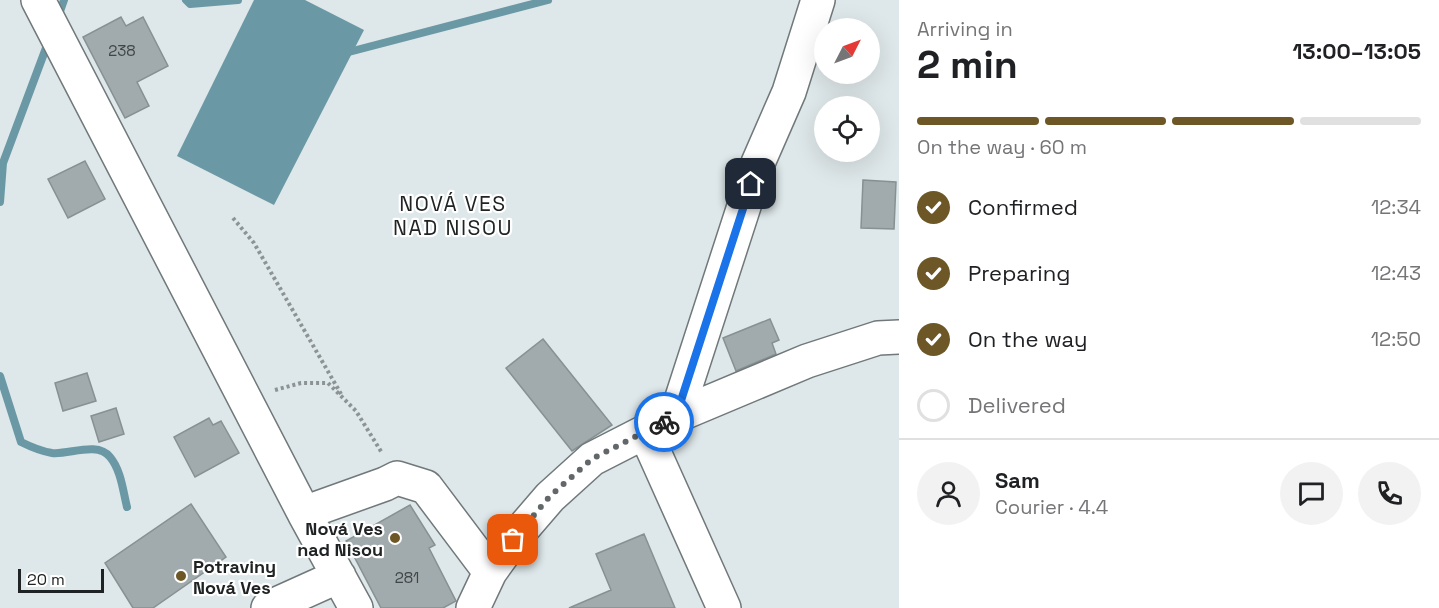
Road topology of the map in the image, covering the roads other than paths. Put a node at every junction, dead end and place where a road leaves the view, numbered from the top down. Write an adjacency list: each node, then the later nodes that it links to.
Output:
1 (38, 0): 6 (street)
2 (818, 0): 4 (street)
3 (899, 337): 4 (street)
4 (676, 416): 5 (street)
5 (645, 432): 7 (street); 12 (street)
6 (304, 513): 7 (street); 8 (street)
7 (490, 572): 11 (street)
8 (339, 576): 9 (street); 10 (street)
9 (268, 608)
10 (356, 608)
11 (473, 608)
12 (724, 608)

